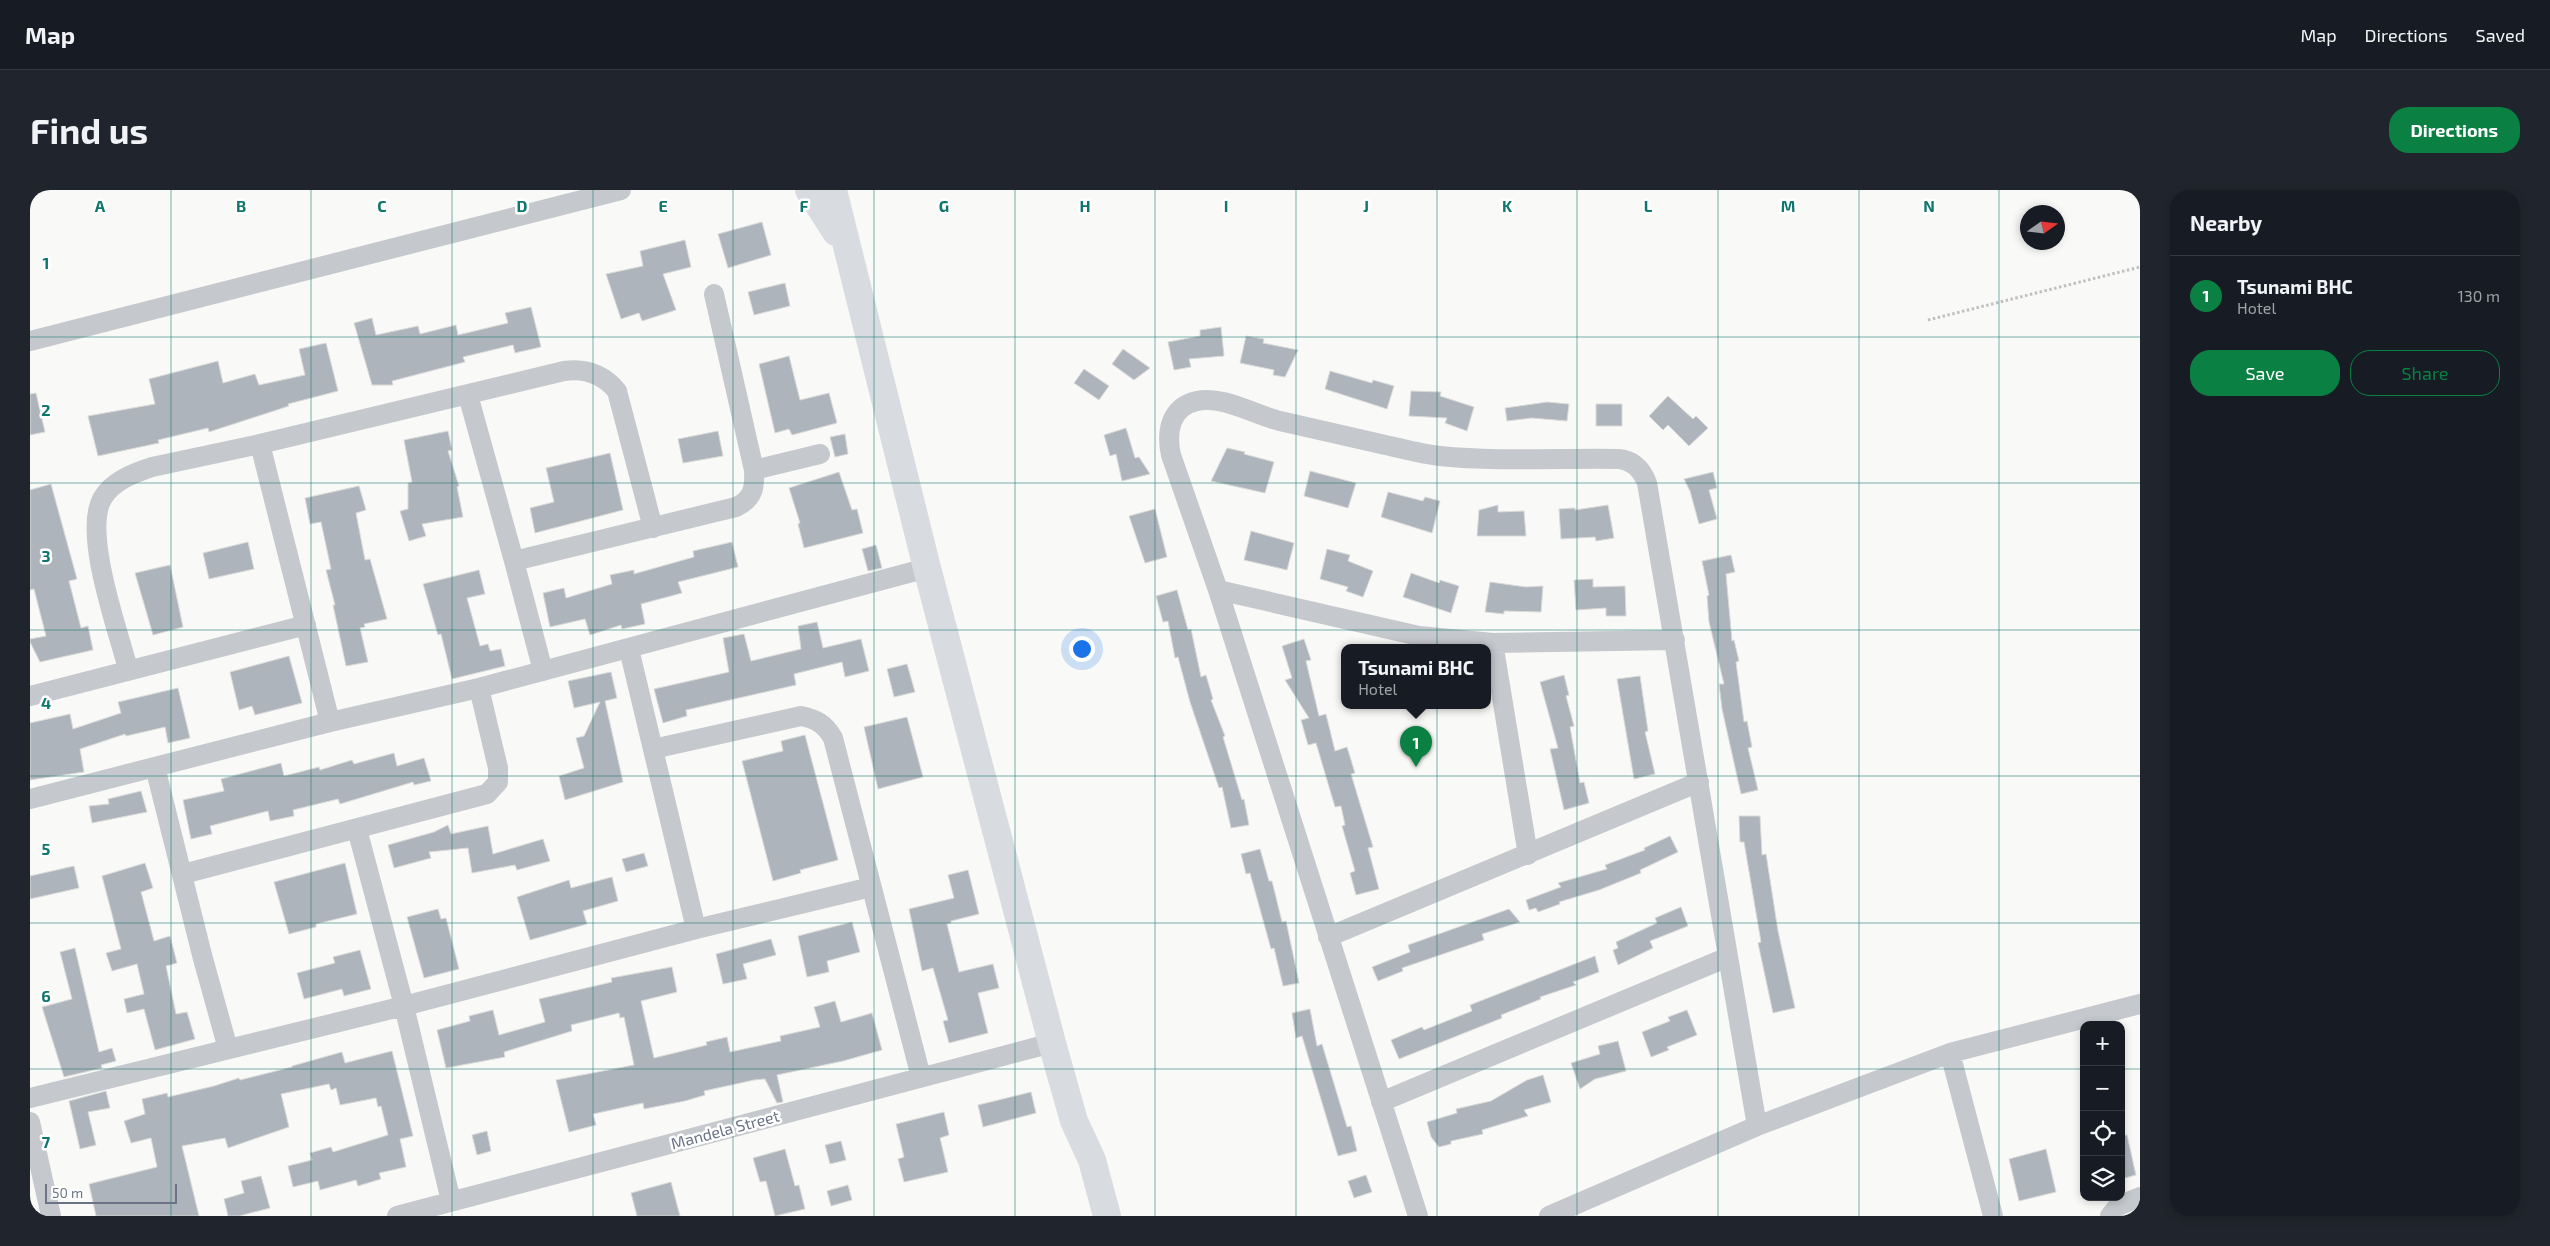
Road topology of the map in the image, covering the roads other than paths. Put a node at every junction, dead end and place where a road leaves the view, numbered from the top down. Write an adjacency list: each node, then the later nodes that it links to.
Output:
1 (621, 190): 6 (street)
2 (809, 190): 4 (main road)
3 (833, 190): 4 (main road)
4 (845, 243): 13 (main road)
5 (714, 294): 10 (street)
6 (30, 341)
7 (468, 396): 8 (street); 11 (street); 12 (street)
8 (260, 444): 15 (street); 19 (street)
9 (820, 454): 10 (street)
10 (754, 470): 11 (street)
11 (653, 528): 12 (street)
12 (514, 561): 20 (street)
13 (927, 568): 18 (street); 37 (main road)
14 (1218, 590): 16 (street); 17 (street); 33 (street)
15 (306, 625): 19 (street); 23 (street)
16 (1675, 640): 17 (street); 26 (street)
17 (1493, 643): 29 (street)
18 (629, 649): 20 (street); 24 (street)
19 (128, 670): 22 (street)
20 (543, 671): 21 (street)
21 (479, 688): 23 (street); 28 (street)
22 (30, 696)
23 (330, 722): 25 (street)
24 (653, 749): 31 (street); 32 (street)
25 (155, 767): 27 (street); 30 (street)
26 (1699, 782): 29 (street); 34 (street)
27 (30, 799)
28 (357, 829): 30 (street); 36 (street)
29 (1528, 855): 33 (street)
30 (183, 874): 38 (street)
31 (871, 887): 32 (street); 40 (street)
32 (696, 929): 36 (street)
33 (1328, 937): 42 (street)
34 (1728, 956): 42 (street); 45 (street)
35 (2140, 1004): 39 (street)
36 (404, 1006): 38 (street); 47 (street)
37 (1052, 1043): 40 (street, Mandela Street); 43 (main road)
38 (228, 1049): 41 (street)
39 (1950, 1053): 45 (street); 54 (street)
40 (921, 1077): 47 (street, Mandela Street)
41 (30, 1098)
42 (1381, 1102): 52 (street)
43 (1074, 1121): 50 (main road); 51 (main road)
44 (30, 1122): 48 (street)
45 (1757, 1126): 53 (street)
46 (2140, 1197): 55 (street)
47 (451, 1201): 49 (street, Mandela Street)
48 (51, 1216)
49 (397, 1216)
50 (1089, 1216)
51 (1107, 1216)
52 (1418, 1216)
53 (1549, 1216)
54 (1993, 1216)
55 (2110, 1216)

